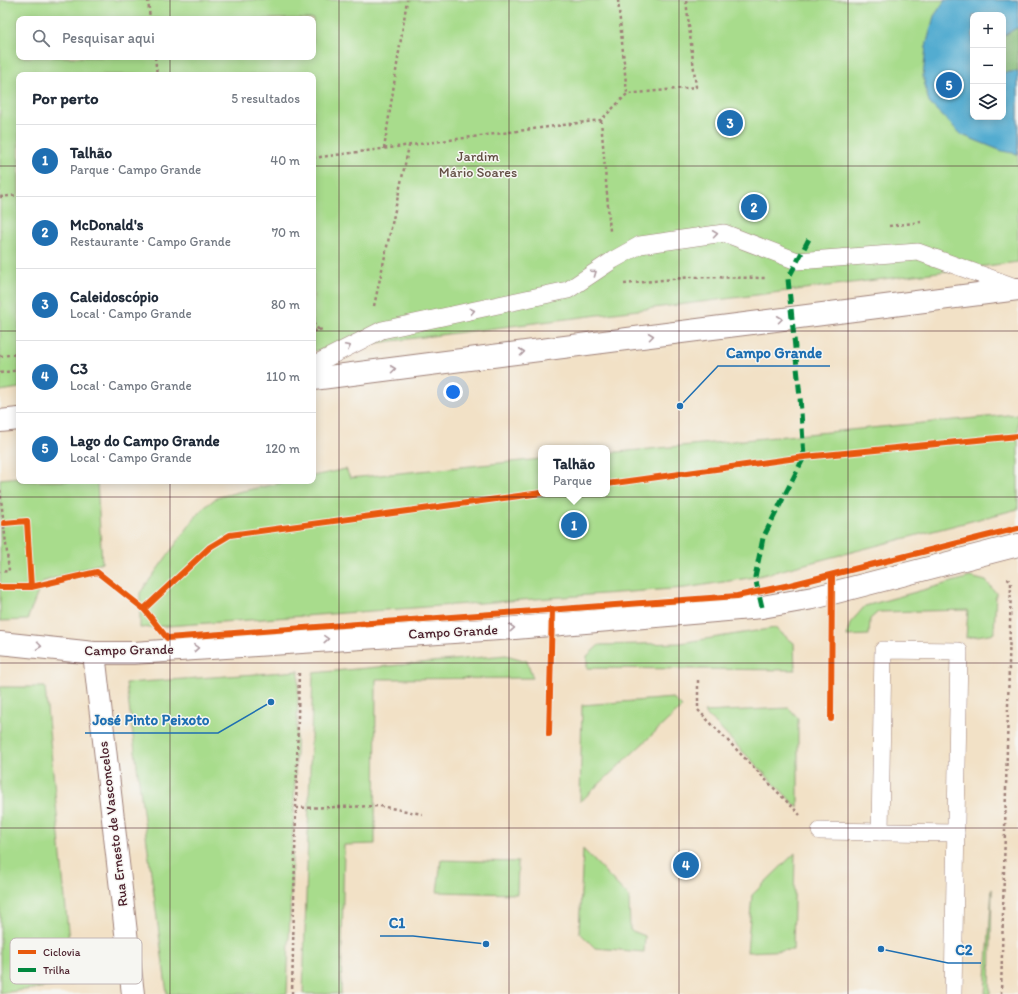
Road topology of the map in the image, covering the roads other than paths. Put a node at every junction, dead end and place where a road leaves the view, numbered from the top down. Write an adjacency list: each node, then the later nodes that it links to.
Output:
1 (1018, 289): 2 (lane, one-way to 1); 3 (street, one-way to 1)
2 (316, 363)
3 (316, 379)
4 (16, 419): 5 (street)
5 (0, 421)
6 (1018, 545): 8 (street, Campo Grande, one-way to 6)
7 (0, 643): 8 (street, Campo Grande, one-way to 8)
8 (94, 653): 12 (street, Rua Ernesto de Vasconcelos)
9 (820, 831): 10 (lane)
10 (880, 832): 11 (lane); 11 (lane)
11 (956, 833): 15 (lane)
12 (127, 938)
13 (132, 984): 14 (street, Rua Ernesto de Vasconcelos)
14 (133, 994)
15 (953, 994)

